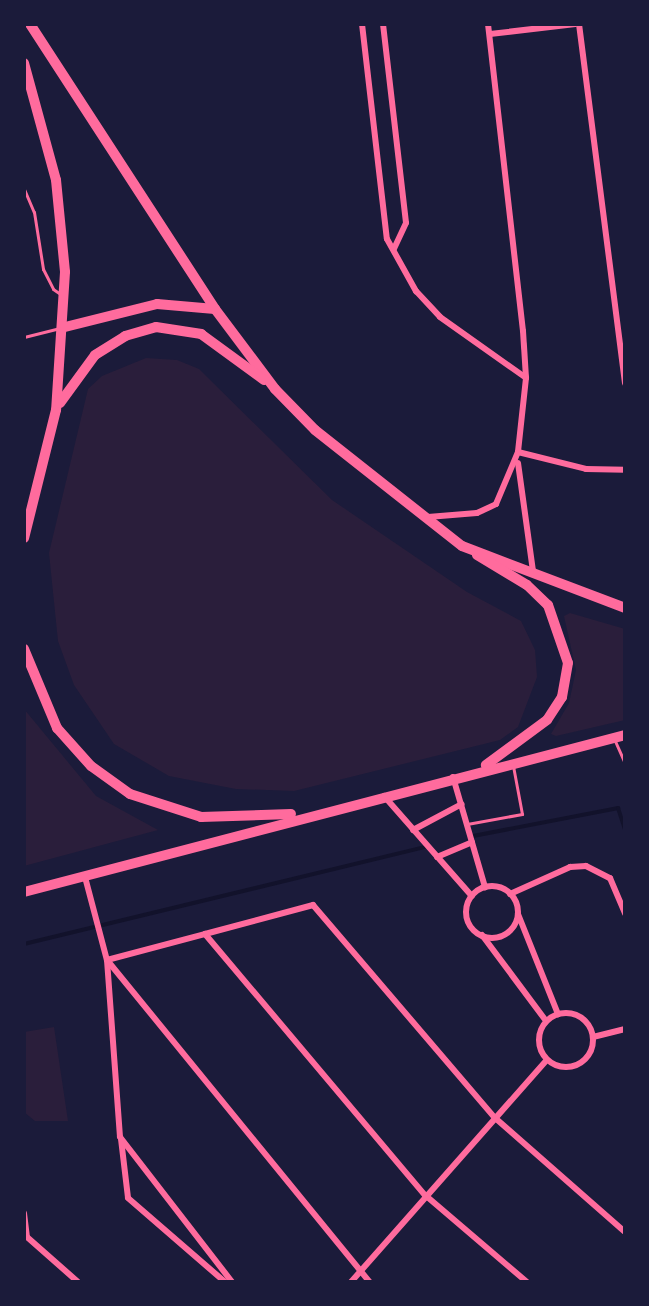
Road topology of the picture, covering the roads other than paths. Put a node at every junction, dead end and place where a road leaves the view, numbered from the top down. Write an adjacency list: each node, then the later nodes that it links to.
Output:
1 (30, 24): 11 (main road)
2 (362, 24): 9 (street)
3 (383, 24): 9 (street)
4 (488, 24): 6 (street)
5 (577, 24): 6 (street); 15 (street)
6 (490, 34): 14 (street)
7 (24, 63): 10 (main road)
8 (24, 189): 10 (lane)
9 (394, 249): 14 (street)
10 (65, 296): 12 (main road)
11 (215, 309): 12 (main road); 16 (main road)
12 (65, 327): 13 (lane); 17 (main road)
13 (24, 337)
14 (526, 378): 18 (street)
15 (625, 383)
16 (275, 389): 17 (main road); 20 (main road)
17 (56, 410): 21 (main road)
18 (518, 455): 19 (street); 20 (street); 23 (street)
19 (625, 470)
20 (421, 517): 22 (main road)
21 (24, 538)
22 (462, 546): 23 (main road); 29 (main road)
23 (533, 571): 24 (main road)
24 (625, 608)
25 (24, 649): 33 (main road)
26 (619, 736): 27 (main road); 28 (lane)
27 (512, 762): 29 (main road); 34 (lane)
28 (625, 763)
29 (477, 770): 30 (main road)
30 (453, 777): 31 (main road); 32 (street)
31 (384, 796): 33 (main road); 35 (street)
32 (462, 804): 34 (street); 35 (street)
33 (317, 812): 38 (main road)
34 (467, 824): 36 (street)
35 (413, 830): 37 (street)
36 (472, 842): 37 (street); 39 (street)
37 (437, 857): 42 (street)
38 (85, 877): 40 (main road); 47 (street)
39 (485, 887): 41 (street); 42 (street)
40 (24, 892)
41 (510, 894): 43 (street); 44 (street)
42 (472, 896): 46 (street)
43 (518, 914): 46 (street); 48 (street)
44 (625, 914)
45 (205, 934): 47 (street); 53 (street); 55 (street)
46 (482, 935): 49 (street)
47 (107, 960): 54 (street); 59 (street)
48 (558, 1014): 49 (street); 51 (street)
49 (546, 1021): 52 (street)
50 (625, 1029): 51 (street)
51 (593, 1037): 52 (street)
52 (547, 1060): 53 (street)
53 (494, 1117): 55 (street); 57 (street)
54 (120, 1137): 61 (street); 62 (street)
55 (425, 1195): 59 (street); 65 (street)
56 (24, 1213): 58 (street)
57 (625, 1232)
58 (26, 1236): 60 (street)
59 (359, 1273): 63 (street); 64 (street)
60 (78, 1282)
61 (225, 1282)
62 (232, 1282)
63 (351, 1282)
64 (370, 1282)
65 (527, 1282)

